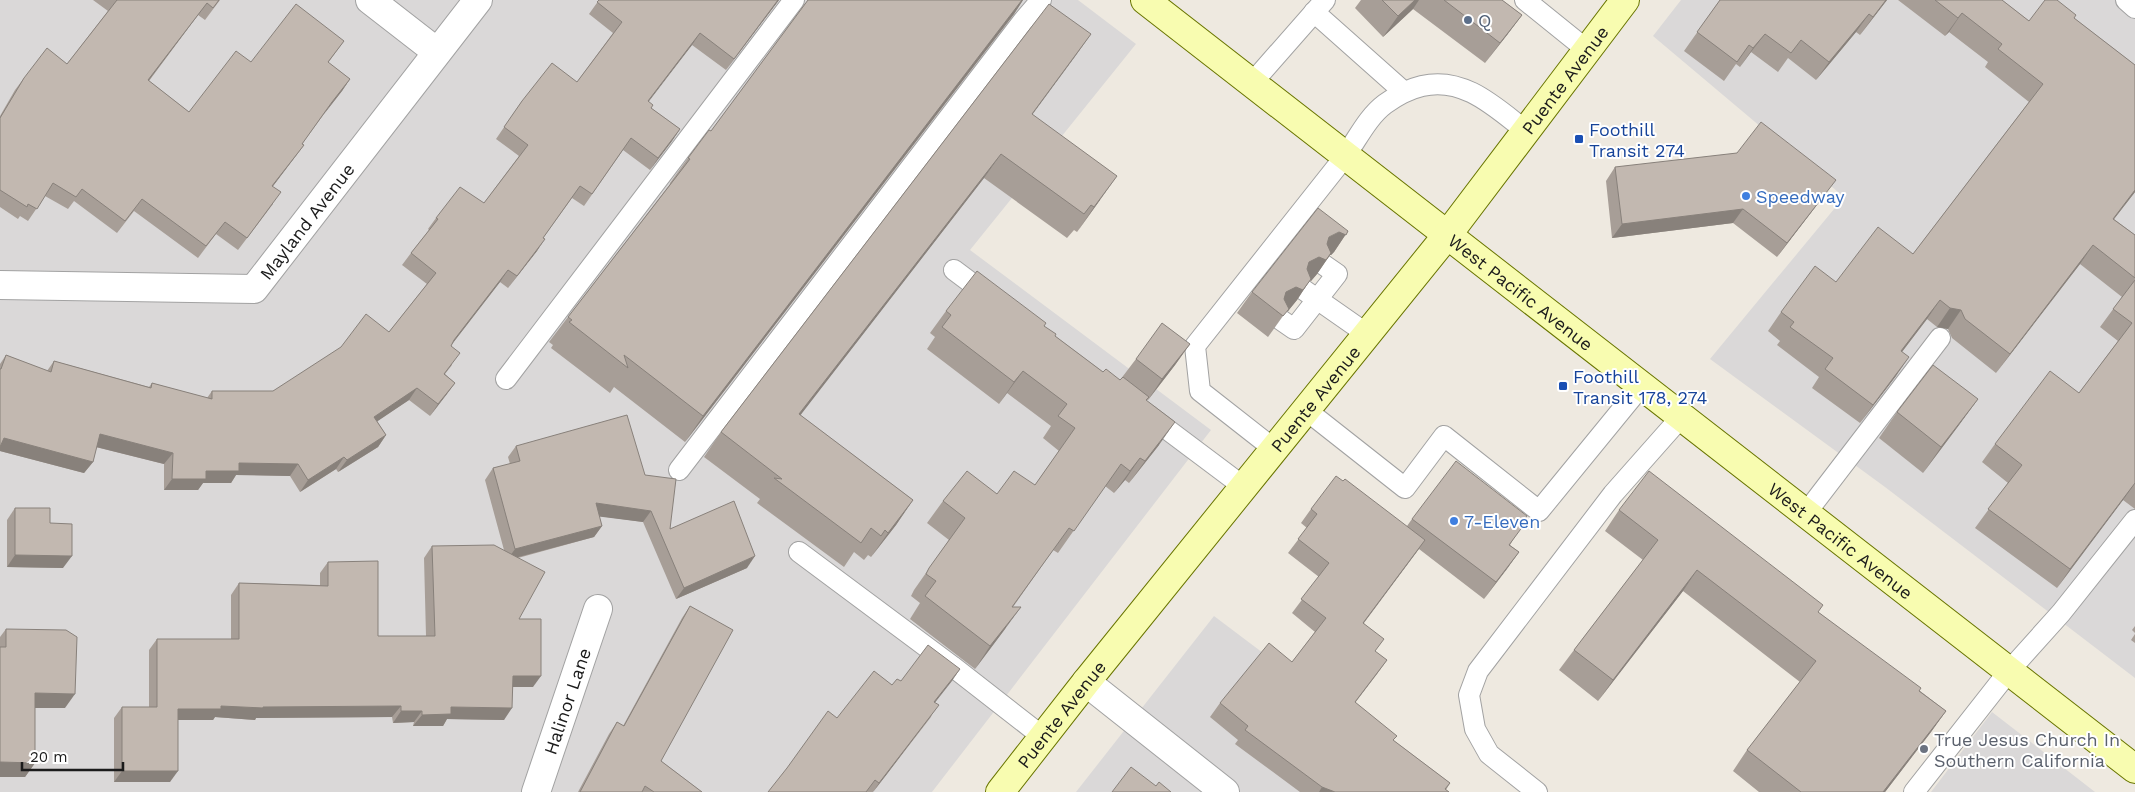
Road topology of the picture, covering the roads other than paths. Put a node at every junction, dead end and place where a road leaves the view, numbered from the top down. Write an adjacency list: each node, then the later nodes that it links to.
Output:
1 (370, 0): 12 (street)
2 (478, 0): 12 (street, Mayland Avenue)
3 (794, 0): 24 (lane)
4 (1041, 0): 30 (lane)
5 (1145, 0): 13 (main road, West Pacific Avenue)
6 (1525, 0): 11 (lane)
7 (1625, 0): 11 (main road, Puente Avenue)
8 (2126, 0): 10 (lane)
9 (1319, 6): 13 (lane); 14 (lane)
10 (2135, 8)
11 (1587, 50): 15 (main road, Puente Avenue)
12 (437, 52): 19 (street, Mayland Avenue)
13 (1252, 83): 16 (main road, West Pacific Avenue)
14 (1404, 92): 15 (lane); 16 (lane)
15 (1526, 131): 17 (main road, Puente Avenue)
16 (1346, 156): 17 (main road, West Pacific Avenue); 29 (lane)
17 (1448, 234): 22 (main road, Puente Avenue); 25 (main road, West Pacific Avenue)
18 (954, 270): 21 (lane)
19 (0, 286)
20 (1308, 294): 22 (lane)
21 (1009, 311)
22 (1367, 334): 27 (main road, Puente Avenue)
23 (1940, 338): 32 (lane)
24 (506, 379)
25 (1642, 385): 27 (lane); 28 (main road, West Pacific Avenue)
26 (1134, 405): 31 (lane)
27 (1306, 410): 29 (main road, Puente Avenue)
28 (1682, 416): 32 (main road, West Pacific Avenue); 43 (lane)
29 (1274, 449): 31 (main road, Puente Avenue)
30 (679, 470)
31 (1244, 487): 37 (main road, Puente Avenue)
32 (1806, 514): 36 (main road, West Pacific Avenue)
33 (2135, 520): 36 (lane)
34 (799, 552): 38 (lane)
35 (598, 609): 40 (street, Halinor Lane)
36 (2009, 670): 39 (main road, West Pacific Avenue); 44 (lane)
37 (1086, 682): 38 (main road, Puente Avenue); 42 (street)
38 (1043, 737): 41 (main road, Puente Avenue)
39 (2135, 769)
40 (536, 792)
41 (1000, 792)
42 (1225, 792)
43 (1537, 792)
44 (1914, 792)

